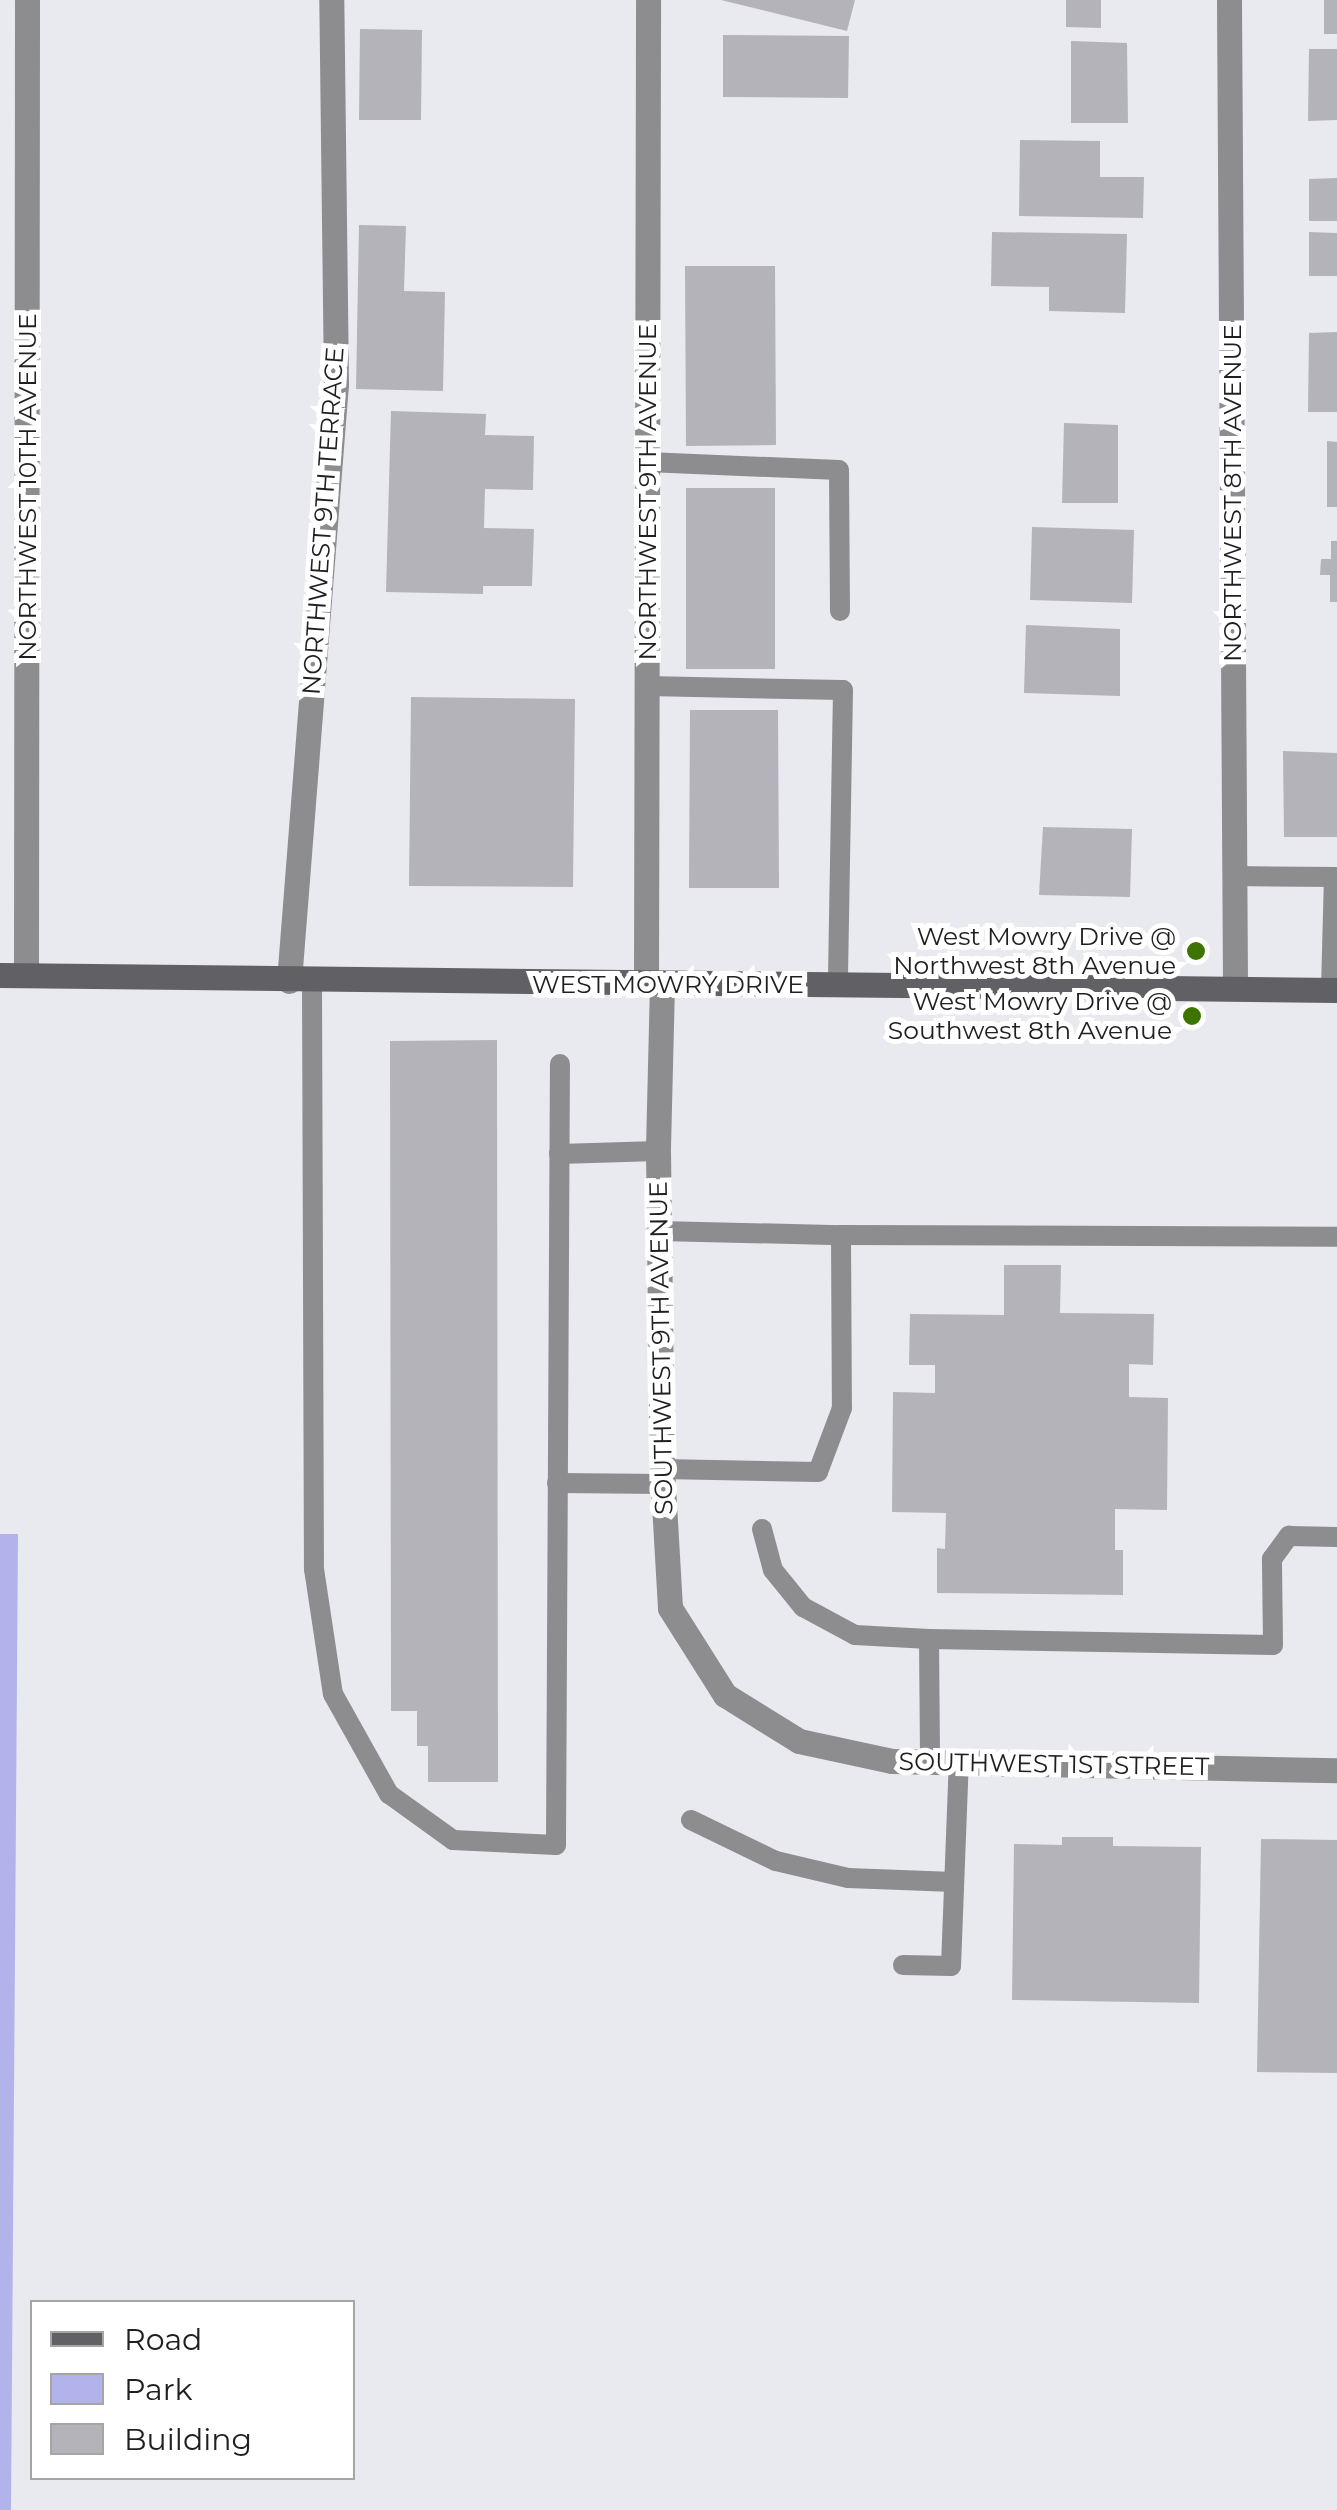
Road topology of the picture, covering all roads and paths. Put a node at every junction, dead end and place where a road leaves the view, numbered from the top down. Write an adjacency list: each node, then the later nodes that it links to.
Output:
1 (28, 0): 10 (street, NORTHWEST 10TH AVENUE)
2 (332, 0): 11 (street, NORTHWEST 9TH TERRACE)
3 (648, 0): 5 (street, NORTHWEST 9TH AVENUE)
4 (1230, 0): 8 (street, NORTHWEST 8TH AVENUE)
5 (647, 462): 6 (lane); 7 (street, NORTHWEST 9TH AVENUE)
6 (840, 611)
7 (647, 686): 12 (street, NORTHWEST 9TH AVENUE); 13 (lane)
8 (1234, 876): 9 (lane); 14 (street, NORTHWEST 8TH AVENUE)
9 (1336, 877): 15 (lane)
10 (13, 975): 11 (street, WEST MOWRY DRIVE)
11 (300, 981): 12 (street, WEST MOWRY DRIVE); 23 (lane)
12 (654, 984): 13 (street, WEST MOWRY DRIVE); 17 (street, SOUTHWEST 9TH AVENUE)
13 (838, 984): 14 (street, WEST MOWRY DRIVE)
14 (1234, 986): 15 (street, WEST MOWRY DRIVE)
15 (1334, 990)
16 (560, 1064): 18 (lane)
17 (658, 1151): 18 (lane); 19 (street, SOUTHWEST 9TH AVENUE)
18 (560, 1154): 23 (lane)
19 (659, 1231): 20 (lane); 22 (street, SOUTHWEST 9TH AVENUE)
20 (841, 1235): 21 (lane); 22 (lane)
21 (1337, 1238)
22 (662, 1477): 23 (lane); 27 (street, SOUTHWEST 9TH AVENUE)
23 (557, 1483)
24 (762, 1529): 26 (lane)
25 (1337, 1536): 26 (lane)
26 (929, 1639): 28 (lane)
27 (725, 1695): 28 (street, SOUTHWEST 1ST STREET)
28 (930, 1762): 29 (street, SOUTHWEST 1ST STREET)
29 (959, 1762): 30 (street, SOUTHWEST 1ST STREET); 32 (lane)
30 (1337, 1770)
31 (691, 1820): 32 (lane)
32 (954, 1882): 33 (lane)
33 (903, 1965)

